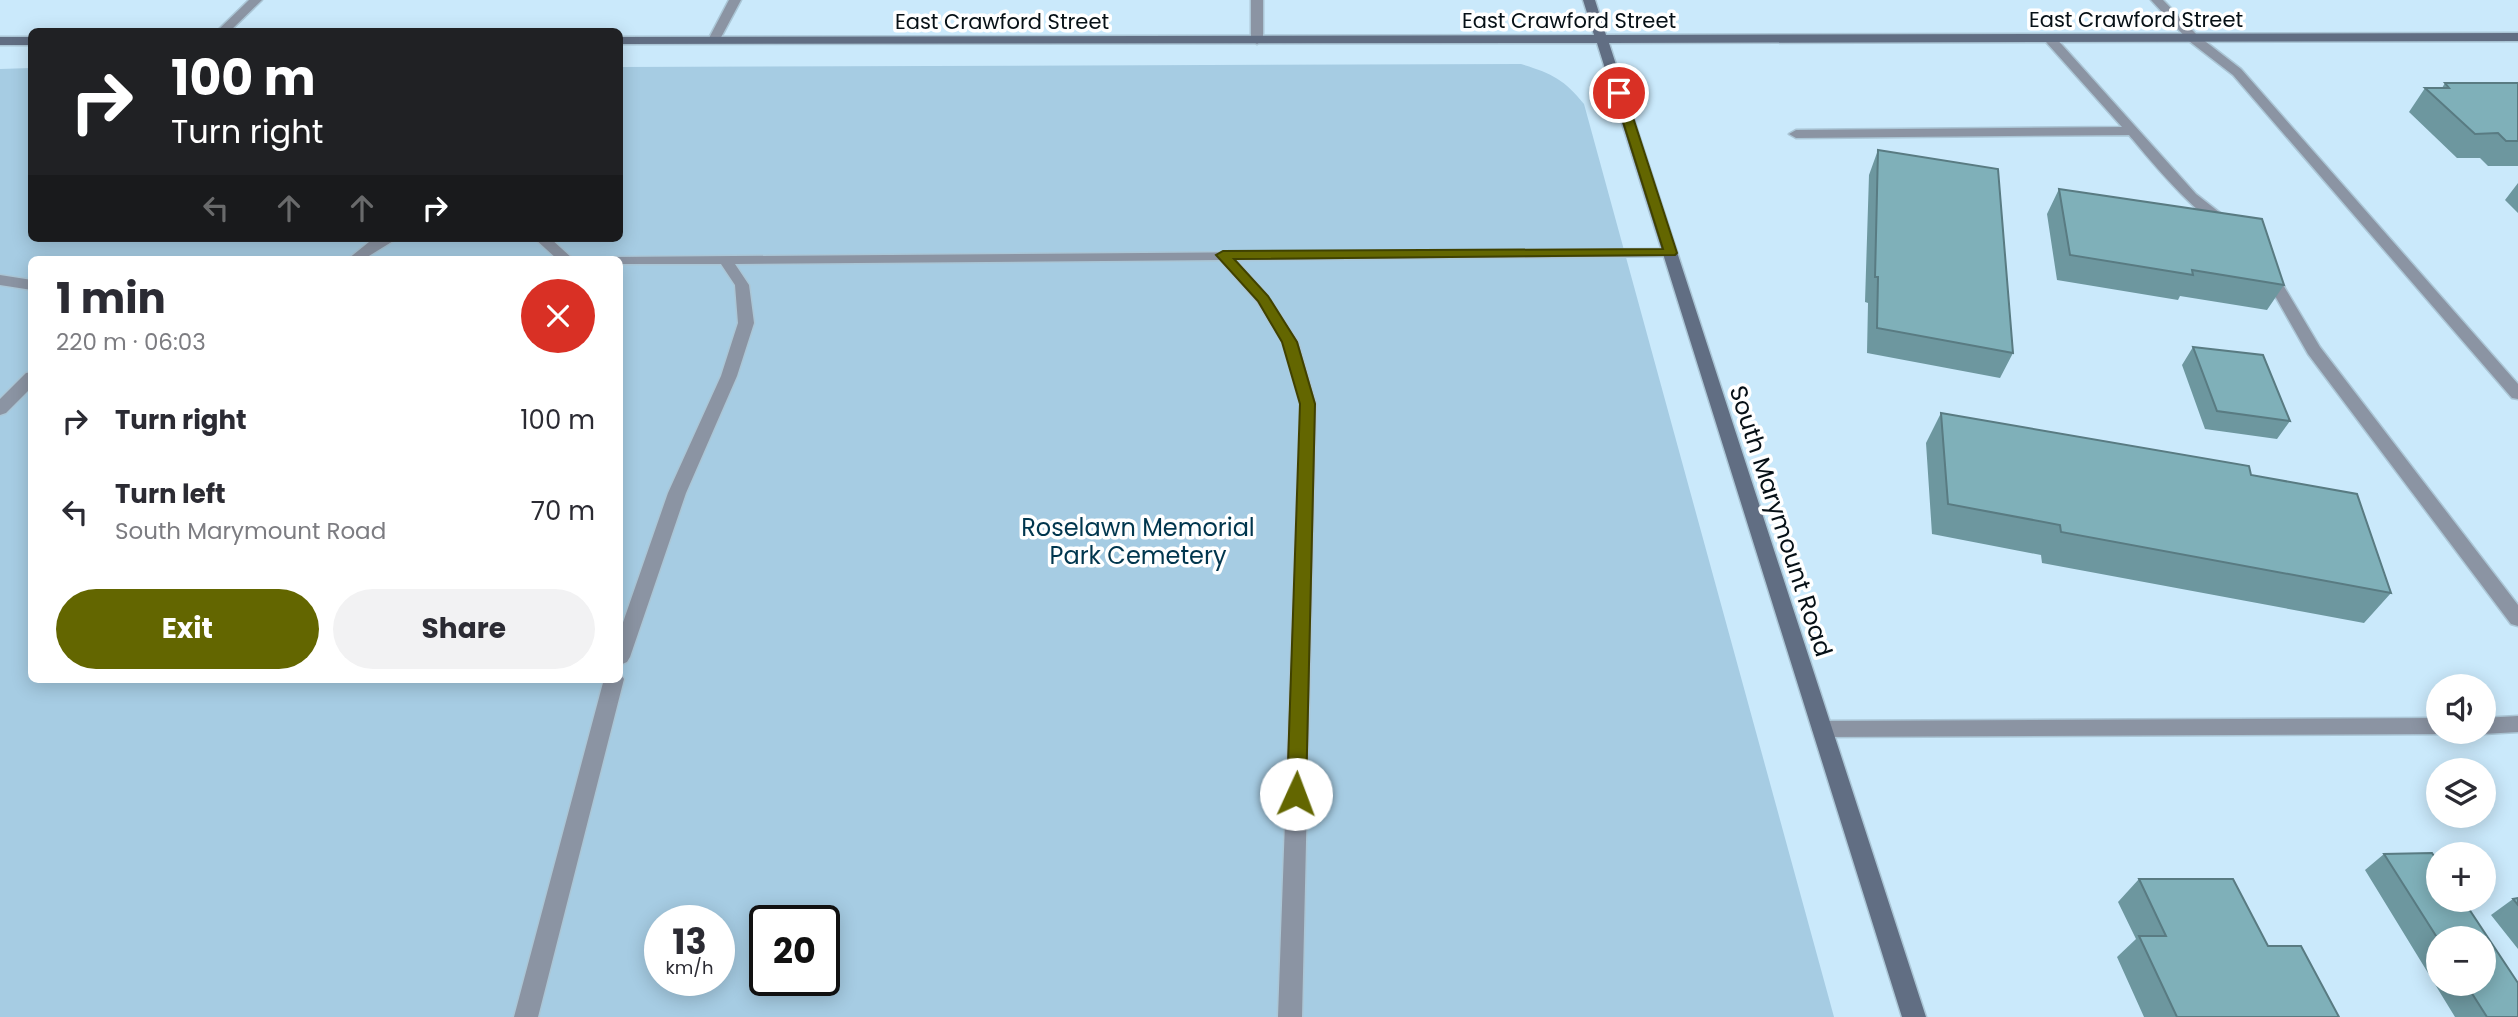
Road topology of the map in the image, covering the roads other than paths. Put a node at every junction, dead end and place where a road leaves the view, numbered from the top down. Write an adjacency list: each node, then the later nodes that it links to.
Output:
1 (256, 0): 6 (street)
2 (734, 0): 11 (street)
3 (1258, 0): 12 (street)
4 (1590, 0): 10 (street, South Marymount Road)
5 (2157, 0): 9 (street)
6 (226, 28)
7 (2518, 37): 9 (street, East Crawford Street)
8 (2050, 38): 9 (street, East Crawford Street); 10 (street, East Crawford Street); 16 (street)
9 (2193, 38): 31 (street)
10 (1602, 39): 12 (street, East Crawford Street); 21 (street, South Marymount Road)
11 (714, 40): 12 (street, East Crawford Street); 15 (street, East Crawford Street)
12 (1257, 40)
13 (0, 41): 14 (street)
14 (28, 41)
15 (623, 41)
16 (2134, 131): 17 (street); 18 (street)
17 (1796, 134)
18 (2240, 236)
19 (382, 242): 23 (street)
20 (546, 242): 24 (street)
21 (1671, 253): 22 (street); 39 (street, South Marymount Road)
22 (1223, 255): 26 (street); 41 (street)
23 (359, 256)
24 (562, 256)
25 (2259, 256): 33 (street)
26 (725, 259): 27 (street); 34 (street)
27 (623, 260)
28 (0, 280): 29 (street)
29 (28, 284)
30 (28, 381): 32 (street)
31 (2518, 394)
32 (0, 409)
33 (2518, 619)
34 (623, 648)
35 (613, 683): 40 (street)
36 (2518, 724): 37 (street)
37 (2496, 725)
38 (2426, 726): 39 (street)
39 (1822, 729): 42 (street, South Marymount Road)
40 (526, 1017)
41 (1290, 1017)
42 (1914, 1017)

